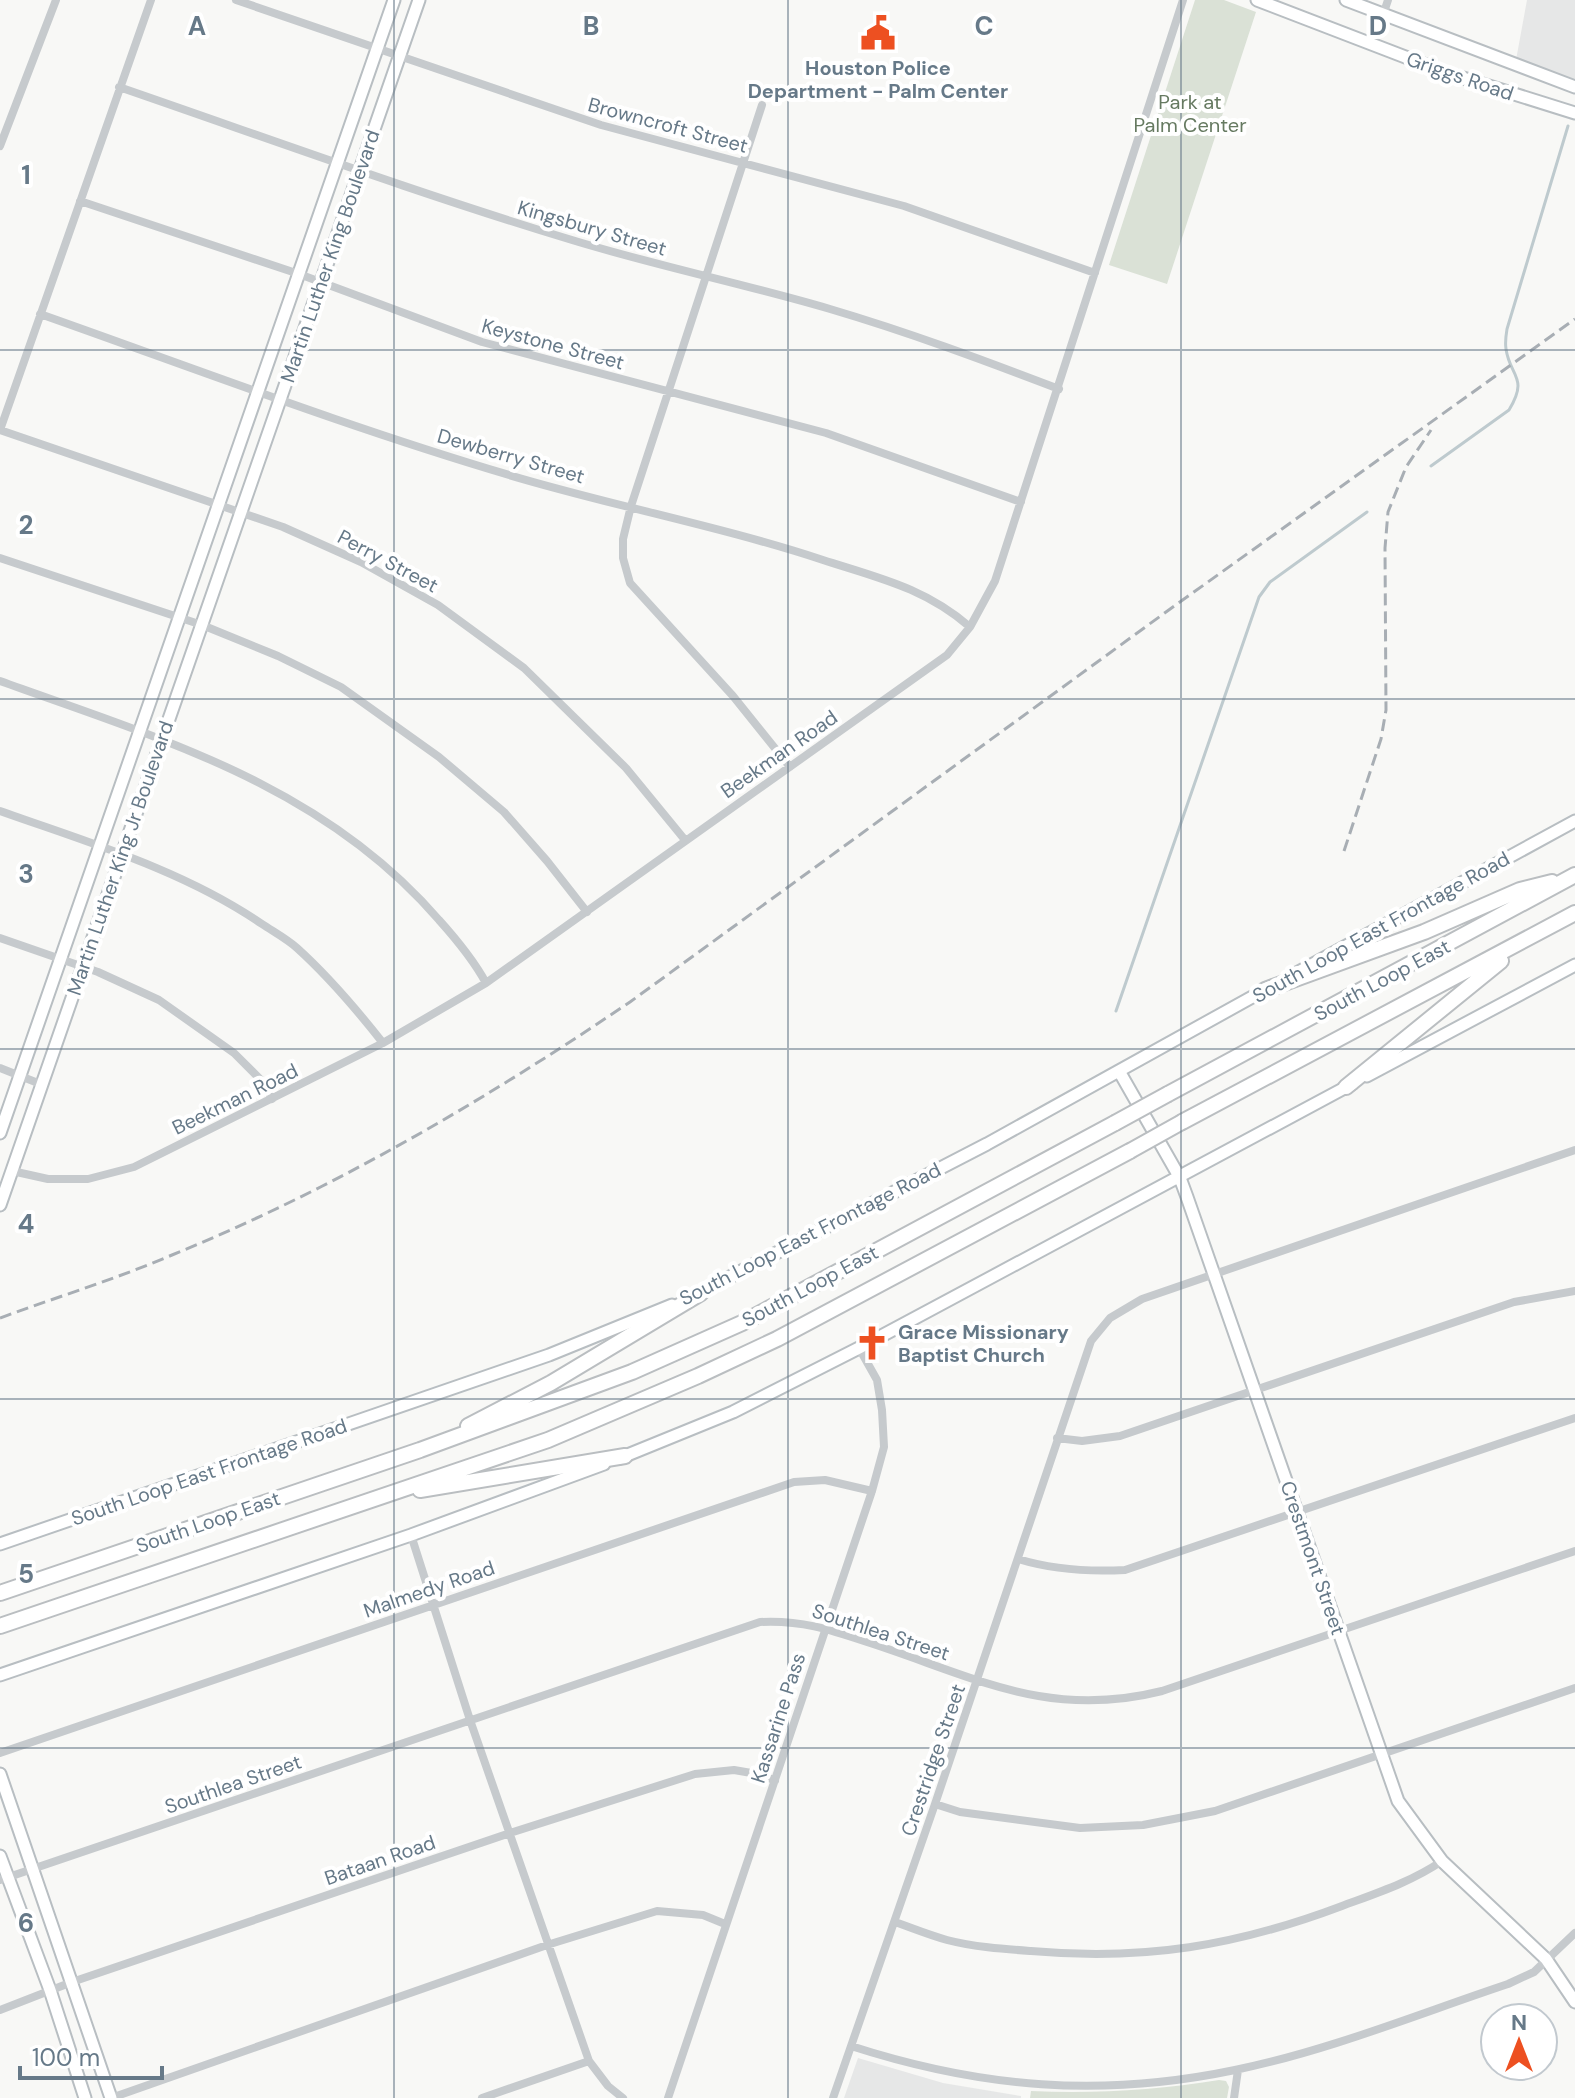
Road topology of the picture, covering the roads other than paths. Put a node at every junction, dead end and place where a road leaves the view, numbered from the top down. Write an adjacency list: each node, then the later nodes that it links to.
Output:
1 (56, 0): 17 (street)
2 (151, 0): 13 (street)
3 (236, 0): 11 (street, Browncroft Street)
4 (394, 0): 11 (main road, Martin Luther King Boulevard)
5 (419, 0): 12 (main road, Martin Luther King Boulevard)
6 (1183, 0): 22 (street, Beekman Road)
7 (1257, 0): 16 (main road, Griggs Road)
8 (1346, 0): 10 (main road, Griggs Road)
9 (1388, 0): 10 (street)
10 (1383, 15): 14 (main road, Griggs Road)
11 (377, 50): 12 (street, Browncroft Street); 18 (main road, Martin Luther King Boulevard)
12 (399, 57): 19 (street, Browncroft Street); 20 (main road, Martin Luther King Boulevard)
13 (119, 87): 18 (street, Kingsbury Street); 21 (street)
14 (1575, 87)
15 (762, 105): 19 (street)
16 (1575, 113)
17 (0, 146)
18 (337, 162): 20 (street, Kingsbury Street); 23 (main road, Martin Luther King Boulevard)
19 (743, 162): 22 (street, Browncroft Street); 24 (street)
20 (360, 171): 24 (street, Kingsbury Street); 25 (main road, Martin Luther King Boulevard)
21 (80, 201): 23 (street, Keystone Street); 26 (street)
22 (1095, 273): 27 (street, Beekman Road)
23 (299, 274): 25 (street, Keystone Street); 29 (main road, Martin Luther King Boulevard)
24 (708, 276): 27 (street, Kingsbury Street); 28 (street)
25 (320, 283): 28 (street, Keystone Street); 30 (main road, Martin Luther King Boulevard)
26 (40, 314): 29 (street, Dewberry Street); 31 (street)
27 (1059, 389): 33 (street, Beekman Road)
28 (669, 390): 33 (street, Keystone Street); 35 (street)
29 (258, 391): 30 (street, Dewberry Street); 32 (main road, Martin Luther King Boulevard)
30 (280, 399): 35 (street, Dewberry Street); 36 (main road, Martin Luther King Boulevard)
31 (0, 430): 34 (street, Perry Street)
32 (233, 463): 34 (main road, Martin Luther King Jr Boulevard)
33 (1021, 502): 40 (street, Beekman Road)
34 (220, 504): 36 (street, Perry Street); 38 (main road, Martin Luther King Jr Boulevard)
35 (631, 506): 40 (street, Dewberry Street); 44 (street)
36 (241, 512): 39 (main road, Martin Luther King Jr Boulevard); 47 (street, Perry Street)
37 (0, 558): 38 (street)
38 (179, 617): 39 (street); 42 (main road, Martin Luther King Jr Boulevard)
39 (202, 625): 43 (main road, Martin Luther King Jr Boulevard); 51 (street)
40 (970, 627): 44 (street, Beekman Road)
41 (0, 681): 42 (street)
42 (139, 732): 43 (street); 48 (main road, Martin Luther King Jr Boulevard)
43 (161, 740): 49 (main road, Martin Luther King Jr Boulevard); 58 (street)
44 (790, 767): 47 (street, Beekman Road)
45 (0, 811): 48 (street)
46 (1575, 821): 59 (main road, South Loop East Frontage Road)
47 (685, 840): 51 (street, Beekman Road)
48 (100, 846): 49 (street); 55 (main road, Martin Luther King Jr Boulevard)
49 (123, 855): 57 (main road, Martin Luther King Jr Boulevard); 60 (street)
50 (1573, 876): 59 (highway); 79 (highway, South Loop East, bridge)
51 (587, 912): 58 (street, Beekman Road)
52 (1575, 913): 54 (highway, South Loop East)
53 (0, 938): 55 (street)
54 (1525, 942): 65 (highway); 82 (highway, South Loop East, bridge)
55 (60, 958): 57 (street); 63 (main road, Martin Luther King Jr Boulevard)
56 (1575, 965): 65 (main road)
57 (83, 967): 64 (main road, Martin Luther King Jr Boulevard); 66 (street)
58 (486, 983): 60 (street, Beekman Road)
59 (1265, 990): 62 (main road, South Loop East Frontage Road)
60 (383, 1043): 66 (street, Beekman Road)
61 (0, 1068): 63 (street)
62 (1119, 1071): 70 (main road, Crestmont Street); 74 (main road, South Loop East Frontage Road)
63 (21, 1076): 64 (street); 67 (main road, Martin Luther King Jr Boulevard)
64 (43, 1085): 69 (main road, Martin Luther King Jr Boulevard)
65 (1346, 1087): 70 (main road)
66 (272, 1099): 69 (street, Beekman Road)
67 (0, 1133)
68 (1575, 1150): 72 (street, Crestridge Street)
69 (6, 1171): 71 (main road, Martin Luther King Jr Boulevard)
70 (1180, 1178): 72 (main road, Crestmont Street); 75 (main road)
71 (0, 1205)
72 (1216, 1274): 76 (main road, Crestmont Street); 78 (street, Crestridge Street)
73 (1575, 1291): 76 (street)
74 (701, 1293): 79 (highway); 85 (main road, South Loop East Frontage Road)
75 (859, 1348): 80 (main road); 81 (street, Kassarine Pass)
76 (1254, 1389): 78 (street); 83 (main road, Crestmont Street)
77 (1575, 1418): 83 (street)
78 (1057, 1438): 87 (street, Crestridge Street)
79 (420, 1450): 88 (highway, South Loop East)
80 (625, 1456): 82 (highway); 84 (main road)
81 (872, 1491): 89 (street, Malmedy Road); 91 (street, Kassarine Pass)
82 (380, 1497): 90 (highway, South Loop East)
83 (1296, 1511): 87 (street); 92 (main road, Crestmont Street)
84 (411, 1535): 89 (street); 93 (main road)
85 (0, 1546)
86 (1575, 1551): 92 (street, Southlea Street)
87 (1018, 1559): 95 (street, Crestridge Street)
88 (0, 1593)
89 (432, 1605): 97 (street); 98 (street, Malmedy Road)
90 (0, 1626)
91 (826, 1629): 95 (street, Southlea Street); 97 (street, Southlea Street); 101 (street, Kassarine Pass)
92 (1339, 1632): 95 (street, Southlea Street); 99 (main road, Crestmont Street)
93 (6, 1670): 94 (main road)
94 (0, 1675)
95 (977, 1681): 102 (street, Crestridge Street)
96 (1575, 1688): 99 (street)
97 (470, 1720): 103 (street); 106 (street, Southlea Street)
98 (0, 1753)
99 (1380, 1755): 102 (street); 105 (main road, Crestmont Street)
100 (0, 1774): 106 (main road)
101 (775, 1781): 103 (street, Bataan Road); 109 (street, Kassarine Pass)
102 (935, 1804): 108 (street, Crestridge Street)
103 (510, 1833): 111 (street); 113 (street, Bataan Road)
104 (0, 1856): 107 (main road)
105 (1442, 1861): 108 (street); 112 (main road, Crestmont Street)
106 (34, 1869): 107 (street, Southlea Street); 113 (main road)
107 (4, 1878): 114 (main road)
108 (895, 1922): 117 (street, Crestridge Street)
109 (725, 1924): 111 (street); 124 (street, Kassarine Pass)
110 (1575, 1933): 112 (street)
111 (547, 1945): 118 (street); 121 (street)
112 (1546, 1959): 115 (main road, Crestmont Street); 119 (street)
113 (72, 1982): 114 (street, Bataan Road); 121 (main road)
114 (50, 1990): 116 (street, Bataan Road); 120 (main road)
115 (1575, 2002)
116 (0, 2010)
117 (851, 2046): 119 (street); 125 (street, Crestridge Street)
118 (589, 2061): 122 (street); 123 (street)
119 (1238, 2070): 126 (street)
120 (85, 2098)
121 (111, 2098)
122 (482, 2098)
123 (623, 2098)
124 (668, 2098)
125 (833, 2098)
126 (1234, 2098)

